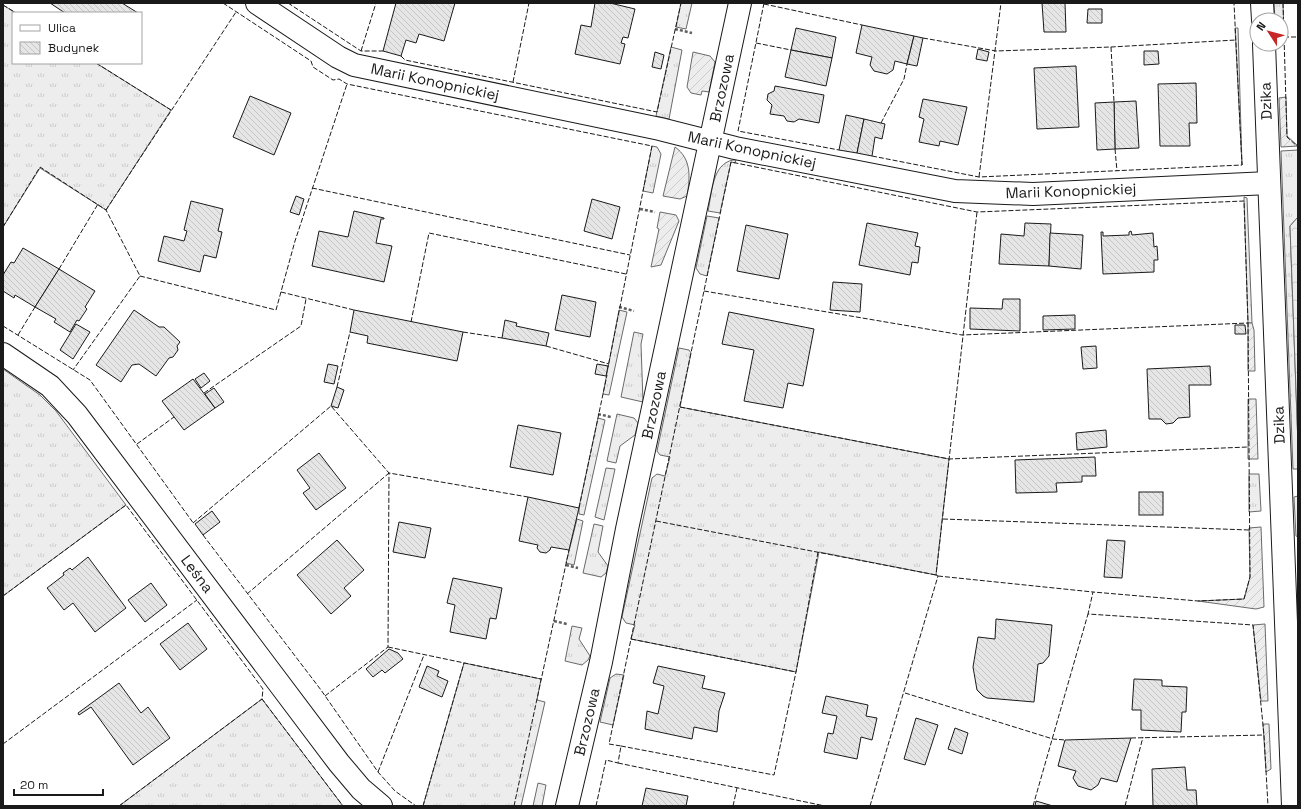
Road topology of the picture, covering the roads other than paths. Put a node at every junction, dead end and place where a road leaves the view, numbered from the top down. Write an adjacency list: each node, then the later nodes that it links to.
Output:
1 (257, 3): 4 (street, Marii Konopnickiej)
2 (740, 3): 4 (street, Brzozowa)
3 (1264, 52): 5 (street, Dzika)
4 (710, 142): 5 (street, Marii Konopnickiej); 8 (street, Brzozowa)
5 (1269, 183): 9 (street, Dzika)
6 (3, 354): 7 (street, Leśna)
7 (381, 806)
8 (567, 806)
9 (1294, 806)

